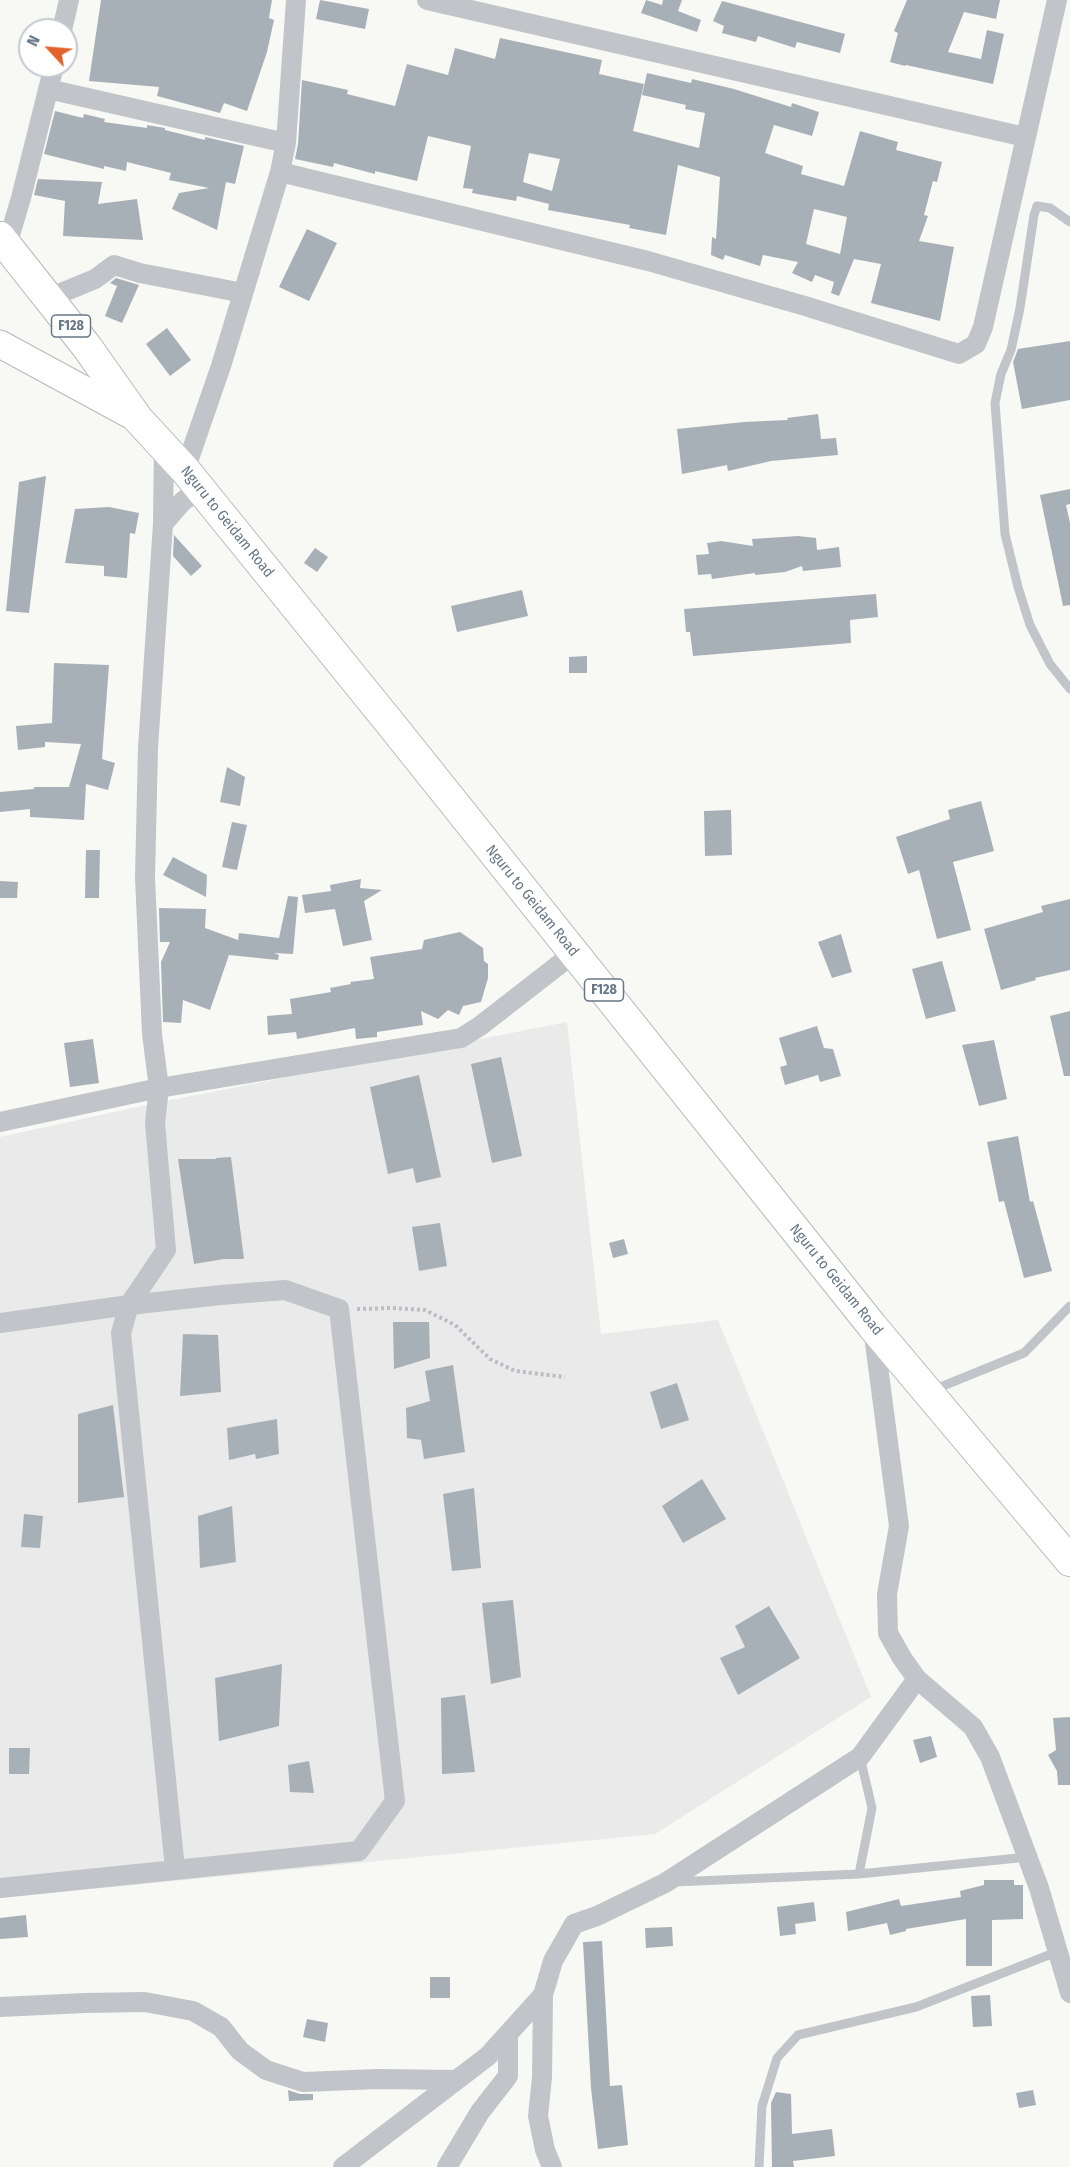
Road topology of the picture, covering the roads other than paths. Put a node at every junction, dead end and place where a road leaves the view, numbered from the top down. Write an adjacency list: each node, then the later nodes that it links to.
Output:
1 (69, 0): 5 (street)
2 (296, 0): 9 (street)
3 (427, 0): 8 (street)
4 (1056, 0): 8 (street)
5 (65, 18)
6 (51, 78): 7 (street)
7 (48, 89): 9 (street); 12 (street)
8 (1026, 137): 10 (street)
9 (286, 143): 10 (street)
10 (280, 172): 13 (street)
11 (1070, 222): 20 (lane)
12 (3, 241): 14 (main road, Nguru to Geidam Road / F128)
13 (243, 293): 14 (street); 18 (street)
14 (49, 298): 16 (main road, Nguru to Geidam Road / F128)
15 (0, 344): 16 (main road)
16 (138, 419): 17 (main road, Nguru to Geidam Road / F128)
17 (164, 445): 18 (main road, Nguru to Geidam Road / F128); 19 (street)
18 (193, 479): 19 (street); 21 (main road, Nguru to Geidam Road / F128)
19 (163, 524): 22 (street)
20 (1070, 689)
21 (574, 953): 22 (street); 27 (main road, Nguru to Geidam Road / F128)
22 (159, 1088): 23 (street); 24 (street)
23 (0, 1122)
24 (129, 1305): 26 (street); 33 (street); 33 (street)
25 (1070, 1306): 28 (lane)
26 (0, 1323)
27 (873, 1327): 28 (main road, Nguru to Geidam Road / F128); 30 (street)
28 (928, 1392): 29 (main road, Nguru to Geidam Road / F128)
29 (1070, 1561)
30 (917, 1679): 31 (street); 32 (street)
31 (860, 1757): 34 (lane); 36 (street)
32 (1028, 1857): 34 (lane); 38 (street)
33 (175, 1869): 37 (street)
34 (859, 1874): 36 (lane)
35 (0, 1882): 37 (street)
36 (665, 1883): 40 (street)
37 (0, 1888)
38 (1059, 1951): 39 (street); 47 (lane)
39 (1070, 1993)
40 (543, 1995): 42 (street); 46 (street)
41 (0, 2007): 43 (street)
42 (508, 2034): 43 (street); 45 (street)
43 (456, 2080): 44 (street)
44 (343, 2167)
45 (447, 2167)
46 (552, 2167)
47 (759, 2167)

